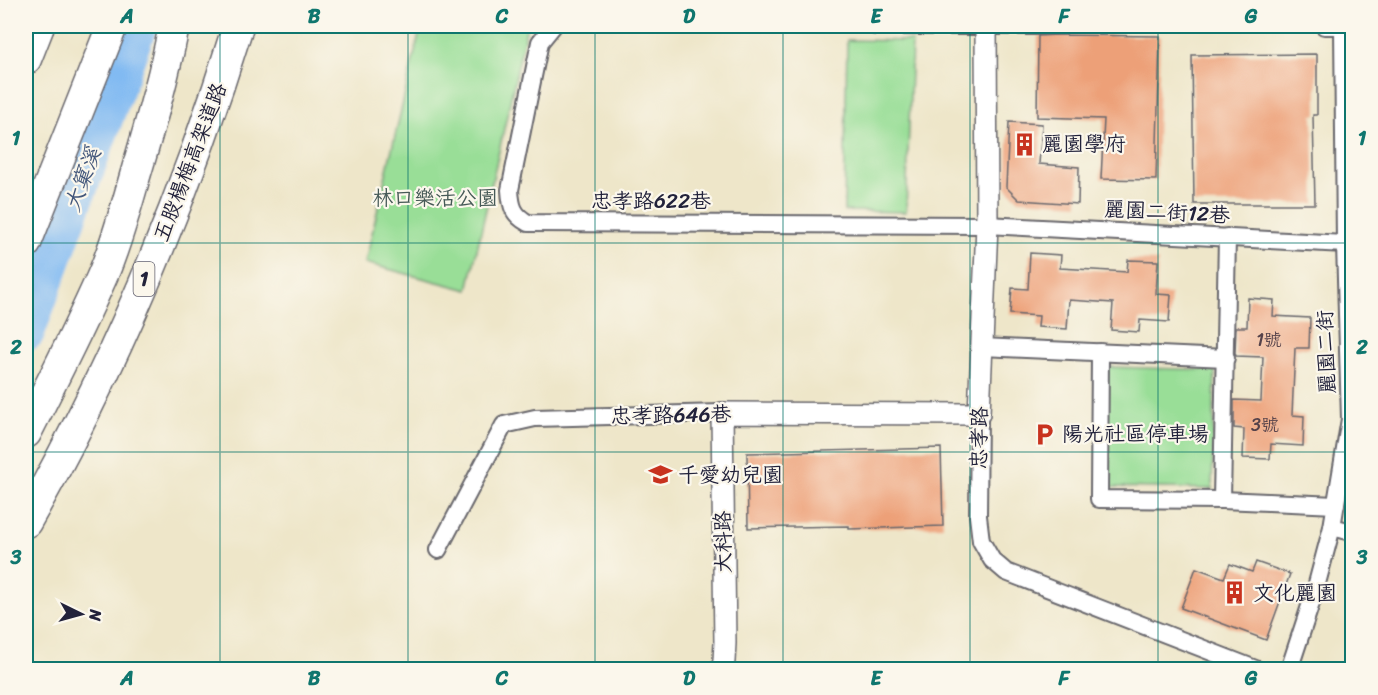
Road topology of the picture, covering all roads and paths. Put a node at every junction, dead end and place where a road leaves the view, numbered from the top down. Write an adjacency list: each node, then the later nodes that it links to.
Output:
1 (39, 26): 11 (highway)
2 (112, 26): 14 (highway)
3 (174, 26): 21 (highway, 五股楊梅高架道路 / 1)
4 (238, 26): 25 (highway, 五股楊梅高架道路 / 1)
5 (553, 26): 12 (street, 忠孝路622巷)
6 (875, 26): 7 (street)
7 (986, 26): 8 (street); 12 (street, 忠孝路)
8 (1052, 26)
9 (1324, 26): 10 (street)
10 (1343, 26): 15 (street, 麗園二街)
11 (26, 58)
12 (987, 225): 13 (street, 麗園二街12巷); 16 (street, 忠孝路)
13 (1227, 237): 15 (street, 麗園二街12巷); 18 (street)
14 (26, 243)
15 (1346, 244): 22 (street, 麗園二街)
16 (982, 347): 17 (street); 20 (street, 忠孝路)
17 (1100, 352): 18 (street); 23 (street)
18 (1226, 358): 23 (street)
19 (722, 413): 20 (street, 忠孝路646巷); 28 (street, 忠孝路646巷); 29 (street, 大科路)
20 (979, 414): 30 (street, 忠孝路)
21 (26, 433)
22 (1349, 446): 24 (street, 麗園二街)
23 (1222, 500): 24 (street)
24 (1336, 505): 26 (street, 麗園二街)
25 (26, 522)
26 (1332, 526): 27 (street); 31 (street, 麗園二街)
27 (1353, 531)
28 (438, 550)
29 (722, 669)
30 (1258, 669)
31 (1289, 669)

